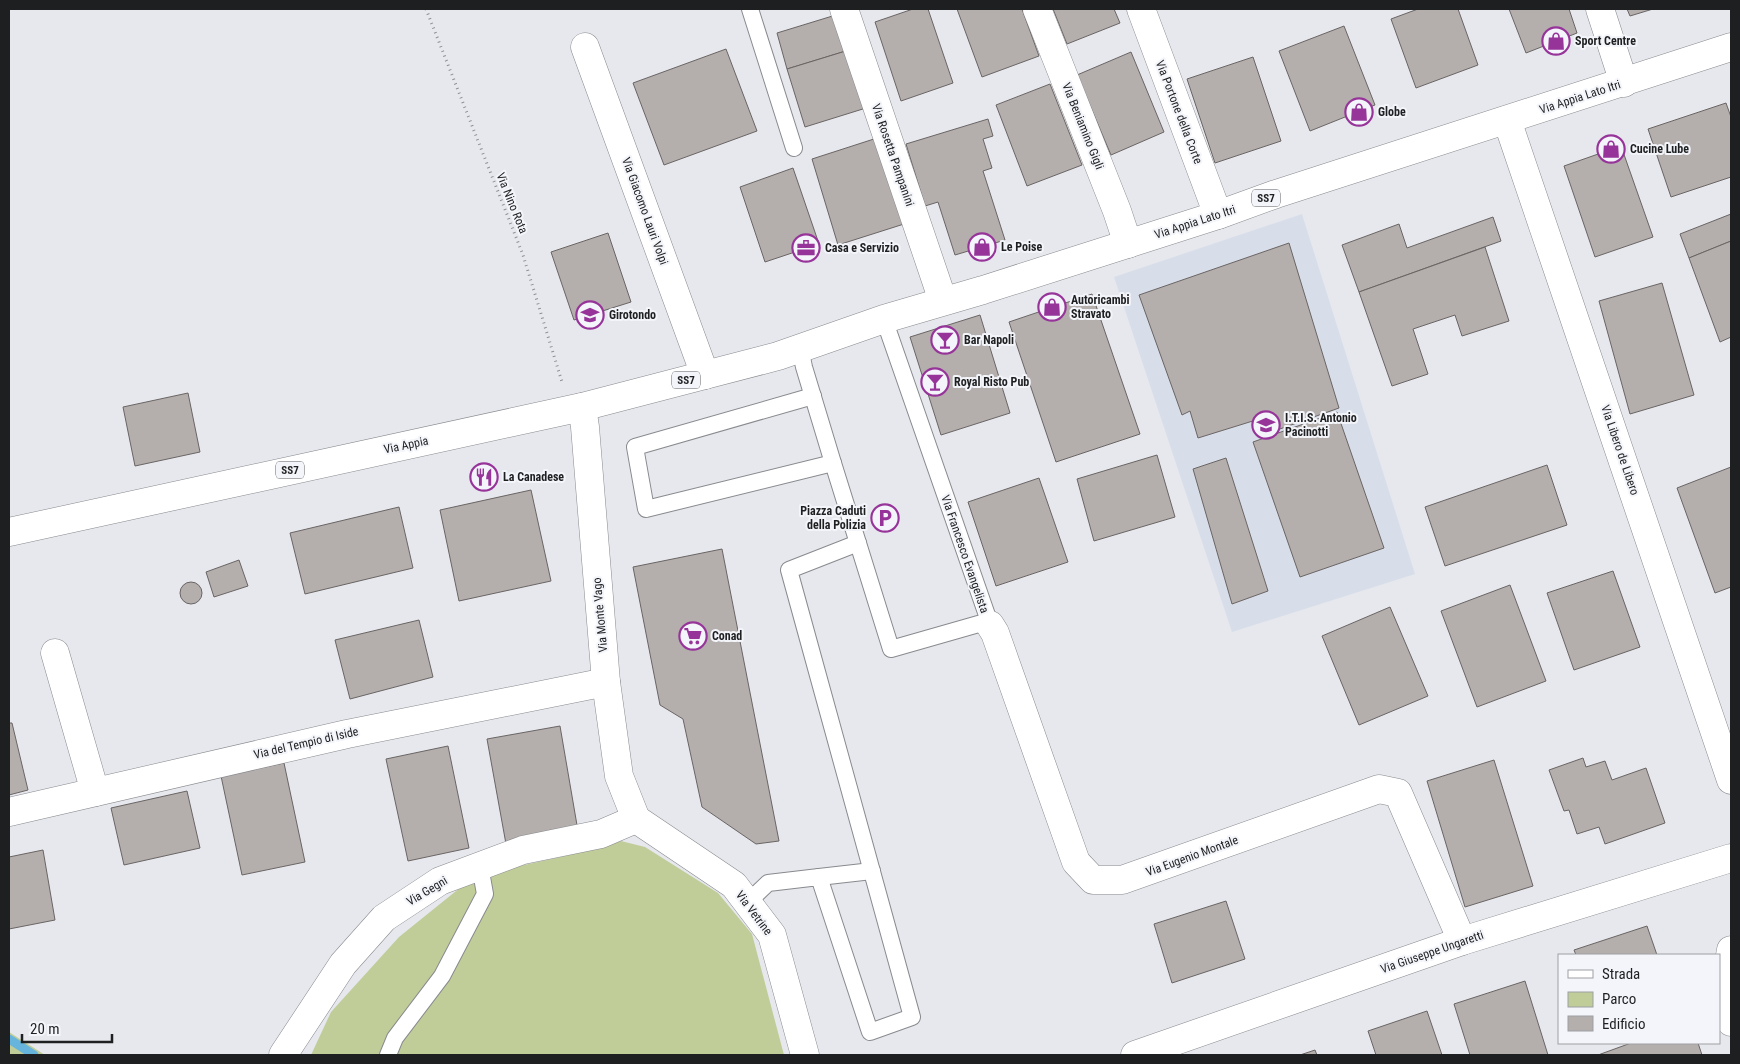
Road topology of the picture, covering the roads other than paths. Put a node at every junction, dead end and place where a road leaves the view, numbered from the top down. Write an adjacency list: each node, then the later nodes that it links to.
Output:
1 (750, 9): 10 (lane)
2 (844, 9): 13 (street, Via Rosetta Pampanini)
3 (1037, 9): 12 (street, Via Beniamino Gigli)
4 (1141, 9): 11 (street, Via Portone della Corte)
5 (1600, 9): 8 (street)
6 (585, 47): 16 (street, Via Giacomo Lauri Volpi)
7 (1731, 47): 8 (street, Via Appia Lato Itri / SS7)
8 (1624, 83): 9 (street, Via Appia Lato Itri / SS7)
9 (1508, 120): 11 (street, Via Appia Lato Itri / SS7); 25 (street, Via Libero de Libero)
10 (794, 148)
11 (1218, 215): 12 (street, Via Appia Lato Itri / SS7)
12 (1128, 244): 13 (street, Via Appia Lato Itri / SS7)
13 (943, 301): 14 (street, Via Appia Lato Itri / SS7)
14 (884, 319): 15 (street, Via Appia Lato Itri / SS7); 22 (lane, Via Francesco Evangelista)
15 (800, 348): 16 (street, Via Appia / SS7); 17 (lane, Via Francesco Evangelista)
16 (705, 375): 18 (street, Via Appia / SS7)
17 (813, 396): 19 (lane, Via Francesco Evangelista); 19 (lane)
18 (576, 408): 20 (street, Via Appia / SS7); 24 (street, Via Monte Vago)
19 (833, 463): 21 (lane, Via Francesco Evangelista)
20 (9, 532)
21 (858, 543): 22 (lane, Via Francesco Evangelista); 31 (lane)
22 (989, 623): 34 (street, Via Eugenio Montale)
23 (55, 652): 26 (street)
24 (606, 682): 26 (street, Via del Tempio di Iside); 28 (street, Via Monte Vago)
25 (1731, 780)
26 (95, 792): 27 (street, Via del Tempio di Iside)
27 (9, 812)
28 (636, 819): 30 (street, Via Gegni); 33 (street, Via Vetrine)
29 (1731, 858): 34 (street, Via Giuseppe Ungaretti)
30 (480, 866): 37 (street, Via Gegni); 38 (lane)
31 (872, 871): 32 (lane); 32 (lane)
32 (819, 877): 33 (lane)
33 (748, 904): 39 (street, Via Vetrine)
34 (1462, 941): 40 (street, Via Giuseppe Ungaretti)
35 (1731, 950): 36 (street)
36 (1731, 1022)
37 (283, 1055)
38 (388, 1055)
39 (805, 1055)
40 (1135, 1055)

